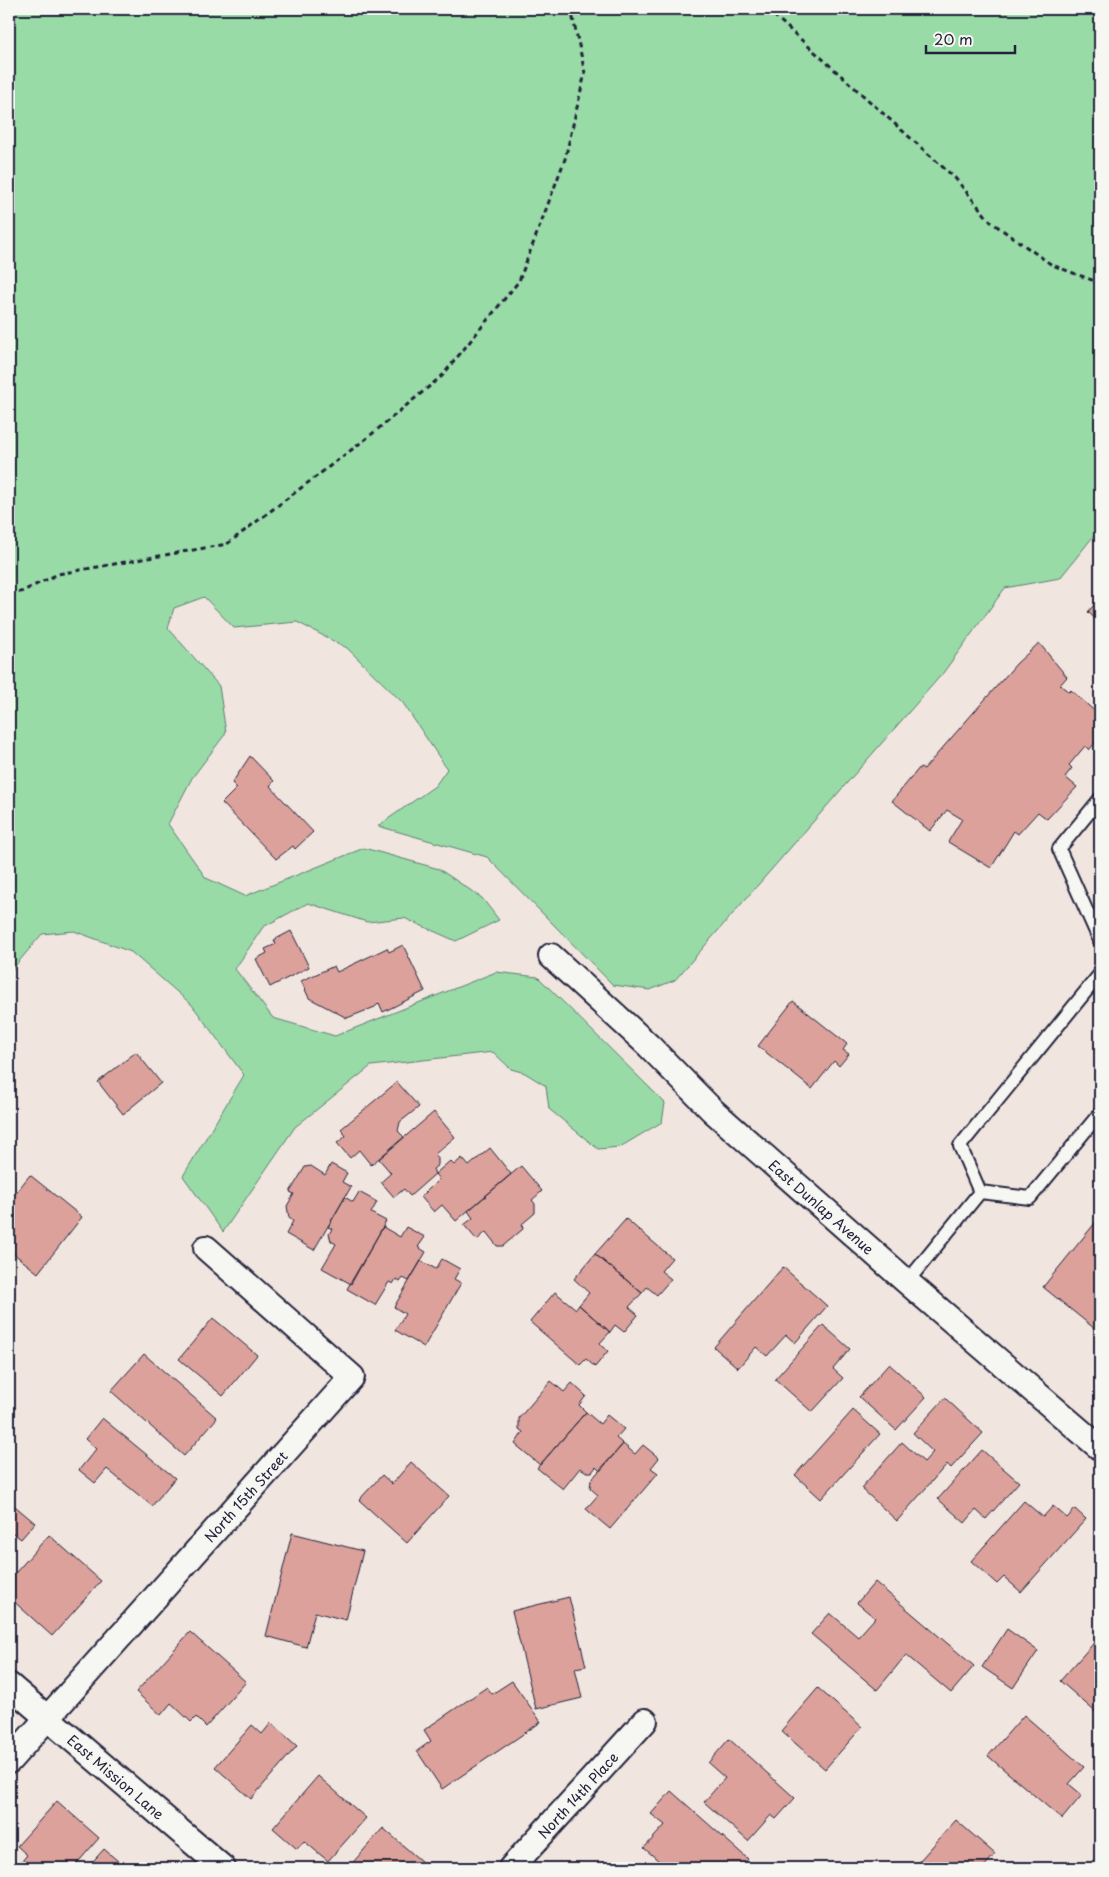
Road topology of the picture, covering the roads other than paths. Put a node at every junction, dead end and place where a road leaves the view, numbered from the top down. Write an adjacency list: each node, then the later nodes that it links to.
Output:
1 (1100, 799): 2 (lane)
2 (1100, 941)
3 (551, 956): 8 (street, East Dunlap Avenue)
4 (1100, 974): 6 (lane)
5 (1100, 1113): 6 (lane)
6 (980, 1192): 8 (lane)
7 (206, 1248): 11 (street, North 15th Street)
8 (907, 1282): 9 (street, East Dunlap Avenue)
9 (1100, 1448)
10 (9, 1685): 11 (street, East Mission Lane)
11 (47, 1718): 13 (street, North 15th Street); 14 (street, East Mission Lane)
12 (645, 1721): 15 (street, North 14th Place)
13 (9, 1760)
14 (223, 1868)
15 (511, 1868)

